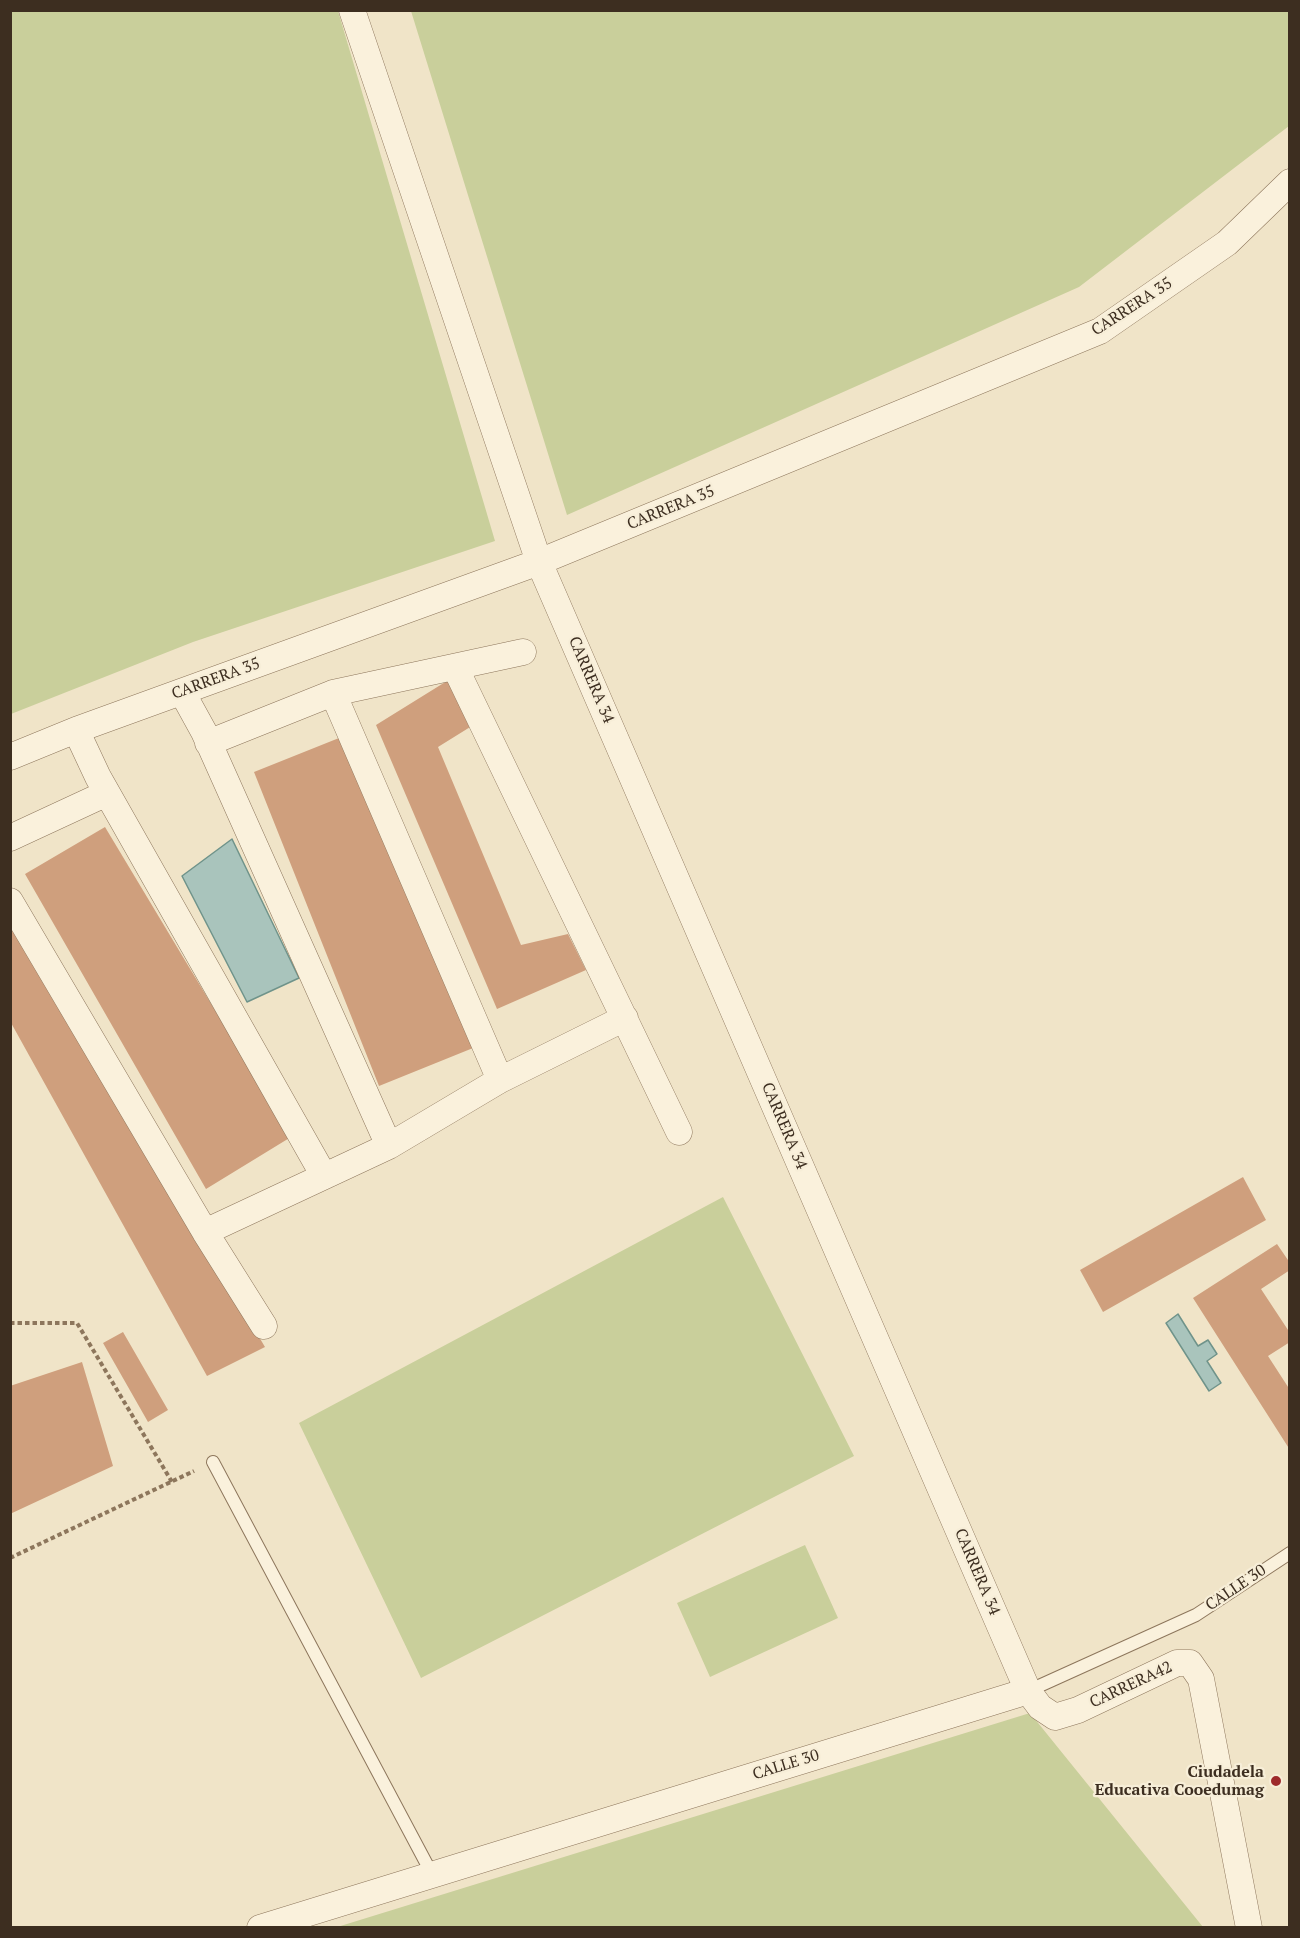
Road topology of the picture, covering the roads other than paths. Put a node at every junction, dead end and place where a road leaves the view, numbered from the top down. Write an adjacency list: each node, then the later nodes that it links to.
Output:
1 (352, 10): 3 (street, CARRERA 34)
2 (1290, 182): 3 (street, CARRERA 35)
3 (539, 562): 6 (street, CARRERA 35); 23 (street, CARRERA 34)
4 (524, 652): 5 (street)
5 (456, 667): 7 (street); 14 (street)
6 (182, 692): 8 (street, CARRERA 35); 9 (street)
7 (333, 693): 9 (street); 15 (street)
8 (76, 730): 10 (street, CARRERA 35); 11 (street)
9 (208, 743): 17 (street)
10 (10, 757)
11 (107, 793): 12 (street); 18 (street)
12 (10, 838)
13 (10, 901): 19 (street)
14 (625, 1018): 15 (street); 16 (street)
15 (500, 1080): 17 (street)
16 (679, 1132)
17 (389, 1146): 18 (street)
18 (324, 1176): 19 (street)
19 (205, 1232): 20 (street)
20 (264, 1326)
21 (213, 1462): 24 (lane)
22 (1290, 1553): 23 (lane, CALLE 30)
23 (1028, 1691): 24 (street, CALLE 30); 26 (street, CARRERA42)
24 (432, 1874): 25 (street, CALLE 30)
25 (260, 1928)
26 (1249, 1928)

